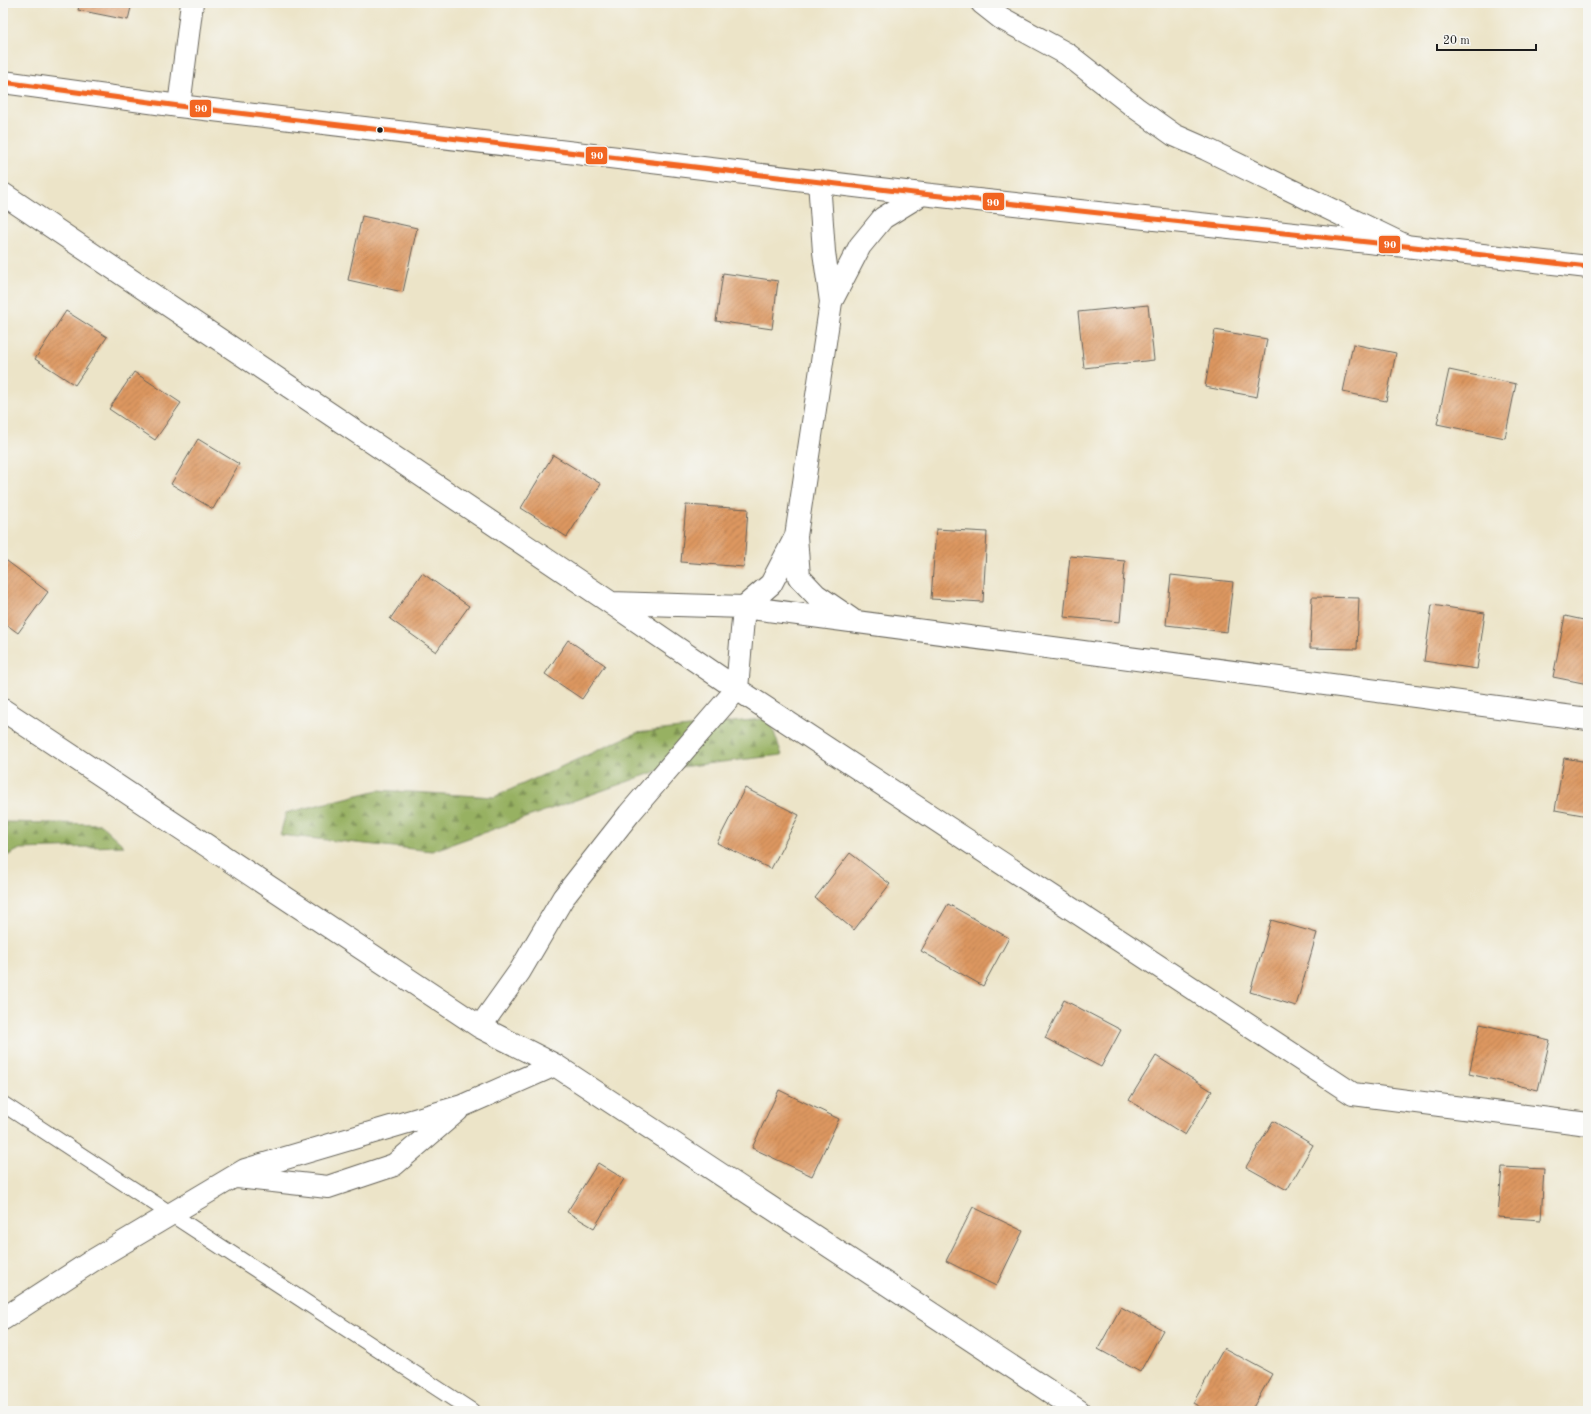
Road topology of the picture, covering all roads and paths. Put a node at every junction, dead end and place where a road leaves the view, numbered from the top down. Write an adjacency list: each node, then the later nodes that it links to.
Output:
1 (192, 3): 4 (street)
2 (982, 3): 8 (street)
3 (3, 82): 4 (street)
4 (179, 106): 5 (street)
5 (819, 181): 7 (street); 10 (street)
6 (3, 194): 12 (street)
7 (922, 194): 8 (street); 10 (street)
8 (1405, 246): 9 (street)
9 (1588, 267)
10 (831, 302): 11 (street)
11 (796, 536): 13 (street); 14 (street)
12 (611, 603): 13 (street); 15 (street)
13 (744, 607): 14 (street); 15 (street)
14 (855, 622): 17 (street)
15 (737, 689): 18 (street); 22 (street)
16 (3, 710): 18 (street)
17 (1588, 718)
18 (480, 1027): 19 (street)
19 (555, 1065): 21 (street); 27 (street)
20 (3, 1104): 24 (lane)
21 (462, 1106): 23 (street); 23 (street)
22 (1588, 1124)
23 (234, 1176): 24 (street)
24 (172, 1214): 25 (street); 26 (lane)
25 (3, 1319)
26 (472, 1411)
27 (1079, 1411)

